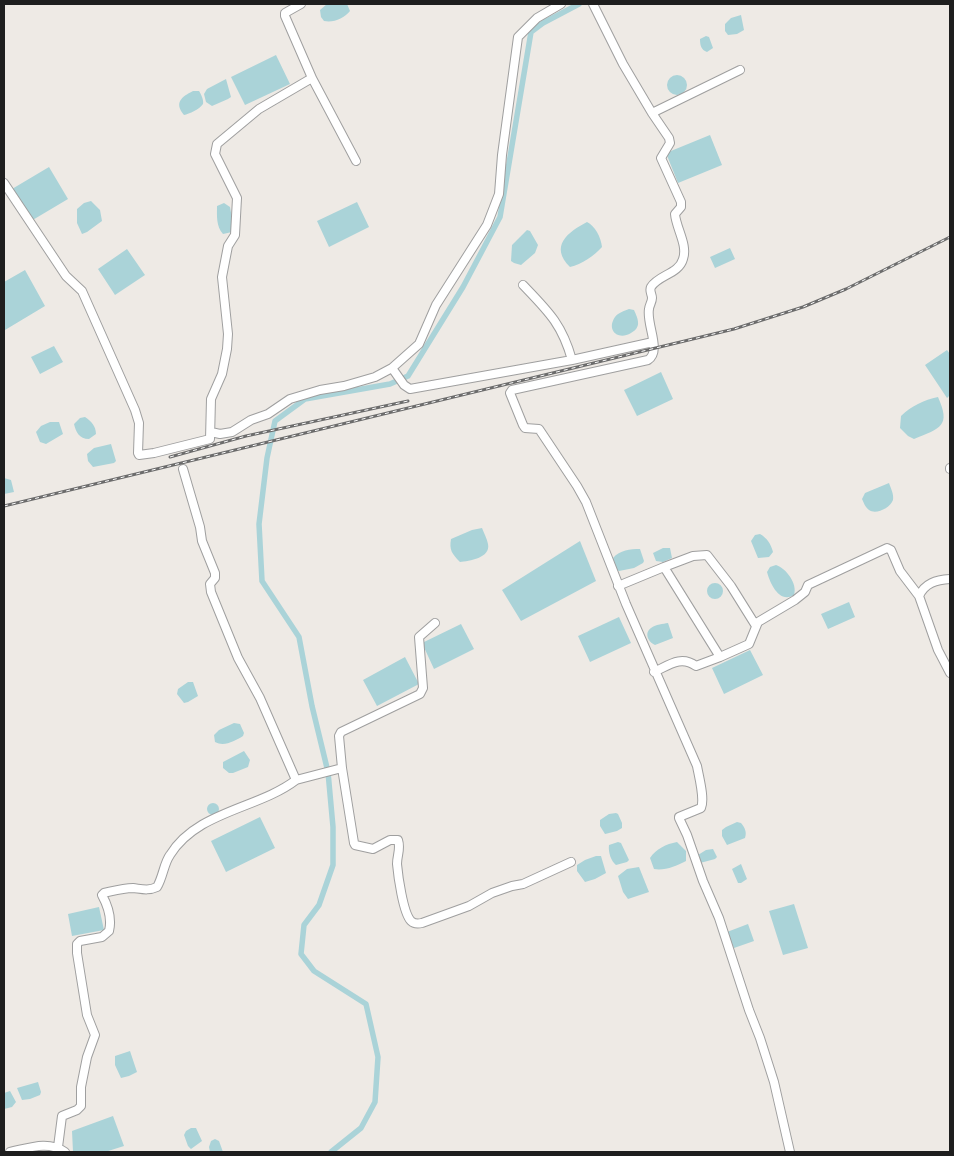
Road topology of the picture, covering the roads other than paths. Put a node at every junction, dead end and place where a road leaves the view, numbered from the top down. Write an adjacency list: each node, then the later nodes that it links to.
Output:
1 (300, 4): 5 (street)
2 (561, 4): 13 (street)
3 (592, 4): 6 (street)
4 (740, 70): 6 (street)
5 (312, 78): 7 (street); 14 (street)
6 (652, 113): 11 (street)
7 (356, 161)
8 (4, 183): 9 (street)
9 (6, 192): 14 (street)
10 (523, 286): 12 (street)
11 (653, 342): 12 (street); 18 (street)
12 (572, 360): 13 (street)
13 (392, 368): 14 (street)
14 (210, 432)
15 (183, 469): 26 (street)
16 (664, 567): 18 (street); 21 (street); 22 (street)
17 (950, 579): 19 (street)
18 (618, 586): 23 (street)
19 (919, 596): 21 (street); 24 (street)
20 (435, 624): 25 (street)
21 (756, 626): 22 (street)
22 (720, 657): 23 (street)
23 (654, 672): 31 (street)
24 (950, 673)
25 (340, 768): 26 (street); 27 (street)
26 (296, 780): 28 (street)
27 (571, 862)
28 (58, 1147): 29 (street); 30 (street)
29 (10, 1152)
30 (65, 1152)
31 (790, 1152)

